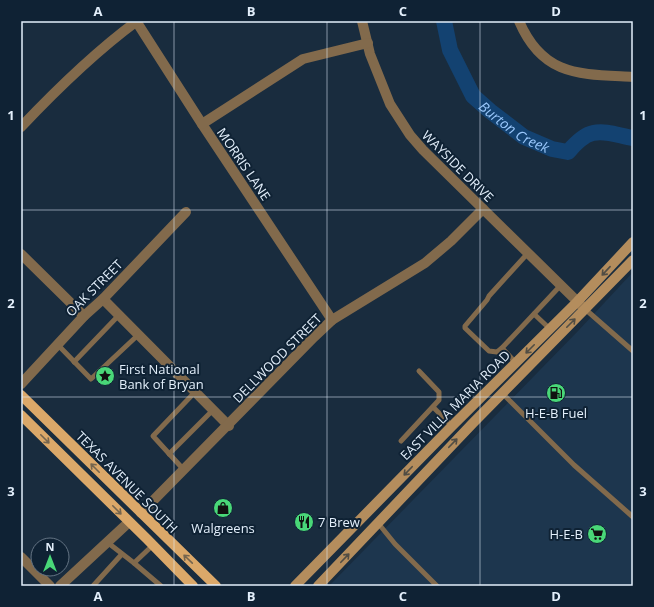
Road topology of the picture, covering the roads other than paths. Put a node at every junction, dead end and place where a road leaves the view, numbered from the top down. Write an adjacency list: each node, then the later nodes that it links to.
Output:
1 (136, 21): 6 (street, MORRIS LANE); 7 (street)
2 (362, 21): 4 (street, WAYSIDE DRIVE)
3 (519, 21): 5 (street)
4 (368, 43): 6 (street); 8 (street, WAYSIDE DRIVE)
5 (633, 77)
6 (202, 124): 21 (street, MORRIS LANE)
7 (21, 127)
8 (483, 209): 11 (street, WAYSIDE DRIVE); 21 (street, DELLWOOD STREET)
9 (186, 212): 15 (street, OAK STREET)
10 (633, 242): 16 (main road, EAST VILLA MARIA ROAD, one-way to 16)
11 (528, 252): 14 (street, WAYSIDE DRIVE); 25 (lane)
12 (21, 254): 20 (street)
13 (633, 260): 17 (main road, EAST VILLA MARIA ROAD)
14 (561, 284): 16 (street, WAYSIDE DRIVE); 18 (lane)
15 (103, 299): 19 (street); 20 (street, OAK STREET)
16 (577, 302): 17 (street, WAYSIDE DRIVE); 22 (main road, EAST VILLA MARIA ROAD)
17 (585, 309): 26 (lane); 32 (main road, EAST VILLA MARIA ROAD, one-way to 17)
18 (534, 314): 22 (lane); 25 (lane)
19 (119, 315): 23 (street); 27 (lane)
20 (84, 316): 24 (street, OAK STREET)
21 (332, 320): 37 (street, DELLWOOD STREET)
22 (550, 329): 28 (main road, EAST VILLA MARIA ROAD, one-way to 28)
23 (138, 335): 27 (lane); 31 (street)
24 (58, 345): 27 (lane); 30 (street, OAK STREET)
25 (502, 348): 28 (lane)
26 (633, 352)
27 (74, 362)
28 (516, 362): 38 (main road, EAST VILLA MARIA ROAD)
29 (419, 371): 34 (lane)
30 (21, 384)
31 (195, 392): 35 (street); 40 (lane)
32 (502, 393): 43 (lane); 45 (main road, EAST VILLA MARIA ROAD, one-way to 32)
33 (21, 395): 42 (main road, TEXAS AVENUE SOUTH, one-way to 33)
34 (434, 408): 38 (lane); 39 (lane)
35 (213, 410): 37 (street); 40 (lane)
36 (21, 415): 44 (main road, TEXAS AVENUE SOUTH, one-way to 44)
37 (229, 426): 41 (street, DELLWOOD STREET)
38 (452, 426): 57 (main road, EAST VILLA MARIA ROAD, one-way to 57)
39 (401, 441)
40 (169, 454): 41 (lane)
41 (184, 470): 42 (street, DELLWOOD STREET)
42 (141, 513): 56 (main road, TEXAS AVENUE SOUTH, one-way to 42)
43 (633, 517)
44 (129, 522): 46 (street); 47 (main road, TEXAS AVENUE SOUTH)
45 (378, 523): 58 (main road, EAST VILLA MARIA ROAD, one-way to 45); 59 (lane)
46 (107, 542): 48 (lane); 52 (street)
47 (153, 545): 50 (lane); 55 (main road, TEXAS AVENUE SOUTH)
48 (122, 554): 50 (lane); 53 (lane)
49 (21, 557): 51 (street)
50 (134, 564): 54 (lane)
51 (50, 586)
52 (60, 586)
53 (93, 586)
54 (160, 586)
55 (193, 586)
56 (216, 586)
57 (295, 586)
58 (318, 586)
59 (437, 586)

